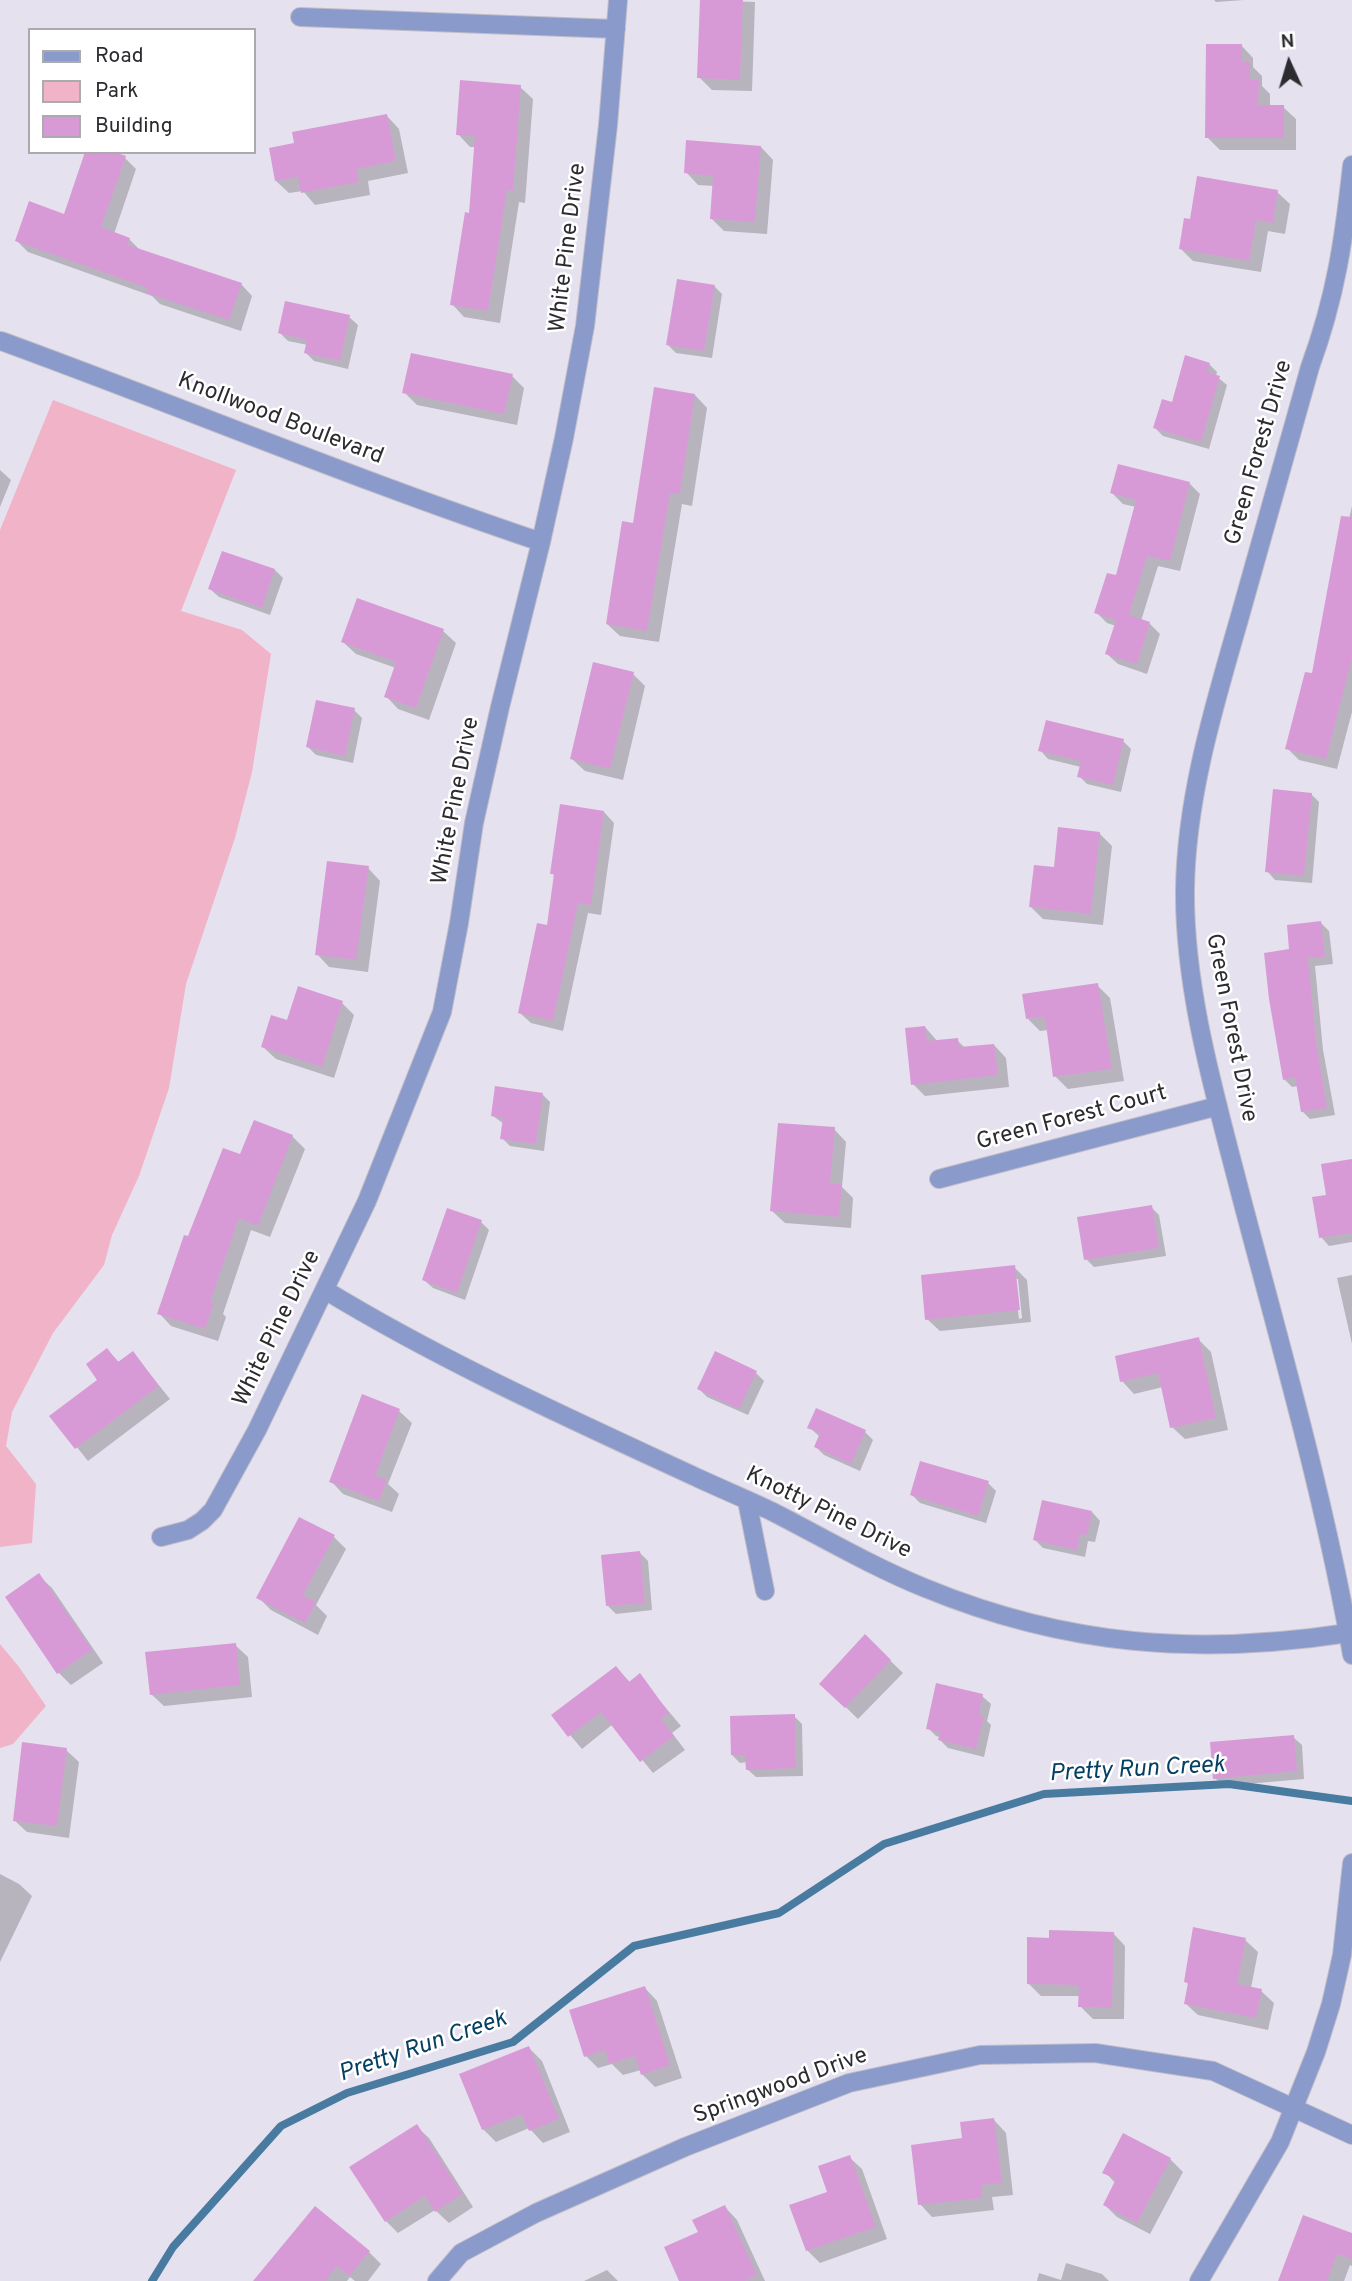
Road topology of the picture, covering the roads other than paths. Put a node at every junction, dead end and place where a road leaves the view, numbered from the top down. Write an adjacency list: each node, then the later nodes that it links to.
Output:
1 (618, 0): 3 (street, White Pine Drive)
2 (300, 17): 3 (street)
3 (616, 29): 7 (street, White Pine Drive)
4 (1352, 165): 8 (street, Green Forest Drive)
5 (0, 324): 6 (street, Knollwood Boulevard)
6 (0, 342): 7 (street, Knollwood Boulevard)
7 (541, 542): 10 (street, White Pine Drive)
8 (1218, 1106): 9 (street, Green Forest Court); 14 (street, Green Forest Drive)
9 (939, 1178)
10 (325, 1290): 11 (street, Knotty Pine Drive); 12 (street, White Pine Drive)
11 (747, 1501): 13 (street); 14 (street, Knotty Pine Drive)
12 (161, 1537)
13 (765, 1591)
14 (1348, 1633): 15 (street, Green Forest Drive)
15 (1352, 1655)
16 (1352, 1863): 17 (street)
17 (1293, 2108): 18 (street, Springwood Drive); 19 (street, Springwood Drive); 20 (street)
18 (1352, 2135)
19 (437, 2281)
20 (1199, 2281)

